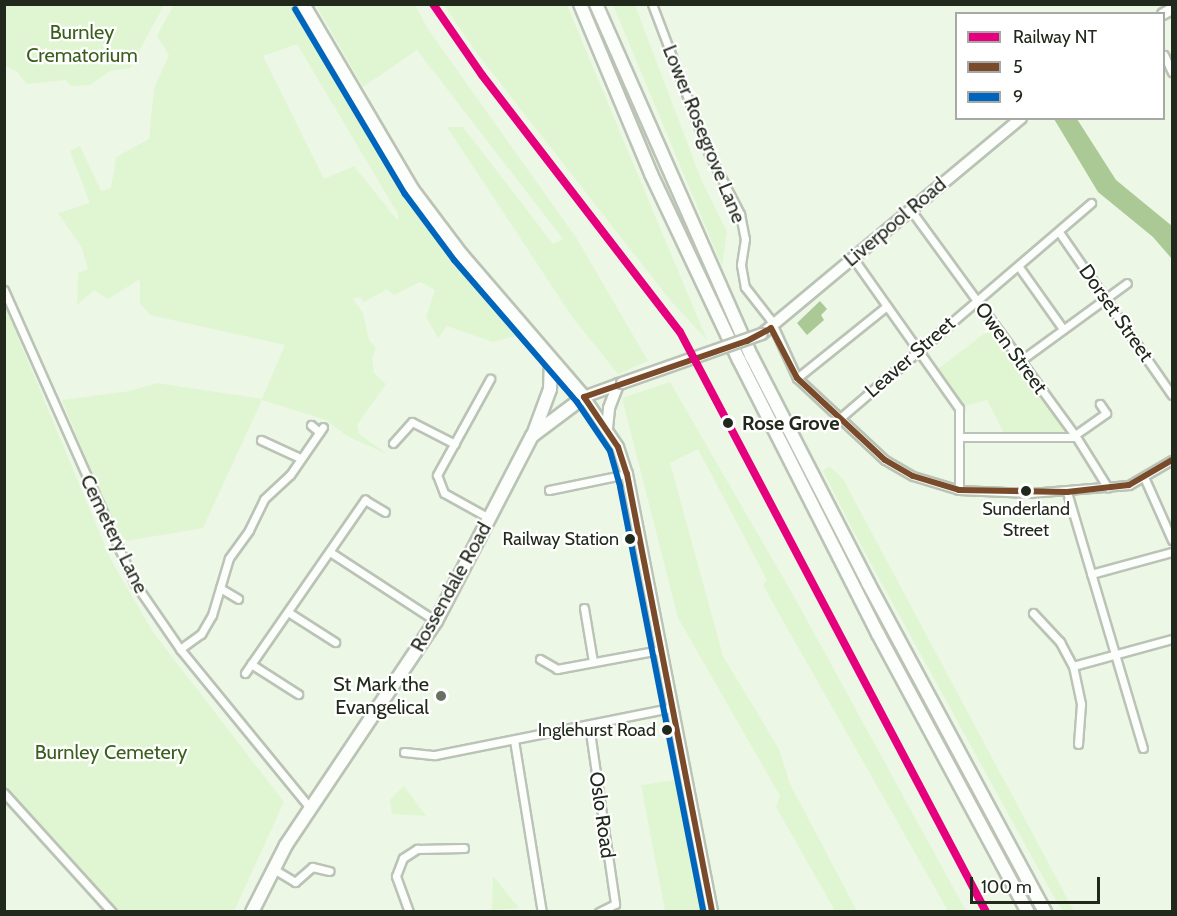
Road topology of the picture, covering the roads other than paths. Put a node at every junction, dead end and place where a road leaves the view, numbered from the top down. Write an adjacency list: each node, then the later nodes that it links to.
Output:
1 (303, 4): 21 (highway)
2 (580, 4): 87 (highway)
3 (596, 4): 58 (highway)
4 (652, 4): 19 (street, Lower Rosegrove Lane)
5 (1165, 58): 6 (street)
6 (1173, 72)
7 (1019, 120): 9 (main road, Liverpool Road)
8 (1091, 203): 10 (street, Leaver Street)
9 (910, 209): 11 (main road, Liverpool Road); 16 (street, Owen Street)
10 (1059, 232): 12 (street, Leaver Street); 15 (street, Dorset Street)
11 (853, 258): 17 (street); 19 (main road, Liverpool Road)
12 (1019, 267): 16 (street, Leaver Street); 18 (street)
13 (1127, 283): 15 (street)
14 (4, 290): 61 (street, Cemetery Lane)
15 (1105, 299): 18 (street); 26 (street, Dorset Street)
16 (976, 301): 20 (street, Leaver Street); 22 (street, Owen Street)
17 (887, 306): 20 (street); 23 (street)
18 (1063, 329): 22 (street)
19 (767, 331): 23 (street, Lower Rosegrove Lane); 25 (main road, bridge)
20 (918, 349): 29 (street, Leaver Street); 34 (street)
21 (551, 360): 27 (highway); 32 (highway)
22 (1020, 361): 33 (street, Owen Street)
23 (797, 378): 29 (street, Lower Rosegrove Lane)
24 (490, 379): 37 (street)
25 (620, 383): 27 (main road); 31 (main road)
26 (1173, 395)
27 (584, 397): 31 (main road); 32 (highway, Rossendale Road)
28 (1100, 404): 33 (street)
29 (839, 419): 44 (street, Lower Rosegrove Lane)
30 (311, 425): 38 (street)
31 (607, 428): 40 (main road)
32 (532, 436): 47 (highway, Rossendale Road)
33 (1075, 436): 34 (street); 42 (street, Owen Street)
34 (960, 437): 44 (street)
35 (261, 440): 38 (street)
36 (393, 443): 37 (street)
37 (455, 444): 47 (street)
38 (300, 458): 52 (street)
39 (1173, 460): 41 (street, Lower Rosegrove Lane)
40 (627, 474): 43 (street); 62 (main road)
41 (1144, 477): 42 (street, Lower Rosegrove Lane); 48 (street)
42 (1108, 488): 45 (street, Lower Rosegrove Lane)
43 (549, 490)
44 (959, 490): 45 (street, Lower Rosegrove Lane)
45 (1067, 492): 51 (street)
46 (385, 512): 49 (street)
47 (489, 518): 57 (highway, Rossendale Road)
48 (1173, 540)
49 (330, 552): 55 (street); 57 (street)
50 (1173, 552): 51 (street)
51 (1091, 574): 63 (street)
52 (220, 588): 53 (street); 61 (street)
53 (238, 599)
54 (584, 608): 65 (street)
55 (288, 612): 60 (street); 66 (street)
56 (1033, 613): 67 (street)
57 (436, 621): 77 (highway, Rossendale Road)
58 (892, 628): 88 (highway); 89 (highway)
59 (1173, 639): 63 (street)
60 (335, 642)
61 (180, 649): 77 (street, Cemetery Lane)
62 (660, 650): 65 (street); 70 (main road)
63 (1115, 655): 67 (street); 74 (street)
64 (540, 658): 65 (street)
65 (593, 662)
66 (251, 664): 68 (street); 69 (street)
67 (1073, 666): 73 (street)
68 (245, 673)
69 (298, 694)
70 (671, 708): 71 (street); 86 (main road)
71 (589, 725): 72 (street); 85 (street, Oslo Road)
72 (514, 740): 75 (street); 84 (street)
73 (1078, 744)
74 (1143, 748)
75 (404, 752)
76 (4, 794): 81 (street)
77 (311, 808): 79 (highway, Rossendale Road)
78 (464, 848): 83 (street)
79 (272, 868): 80 (street); 82 (highway, Rossendale Road)
80 (330, 871)
81 (112, 912)
82 (252, 912)
83 (409, 912)
84 (542, 912)
85 (599, 912)
86 (712, 912)
87 (1027, 912)
88 (1045, 912)
89 (1054, 912)

